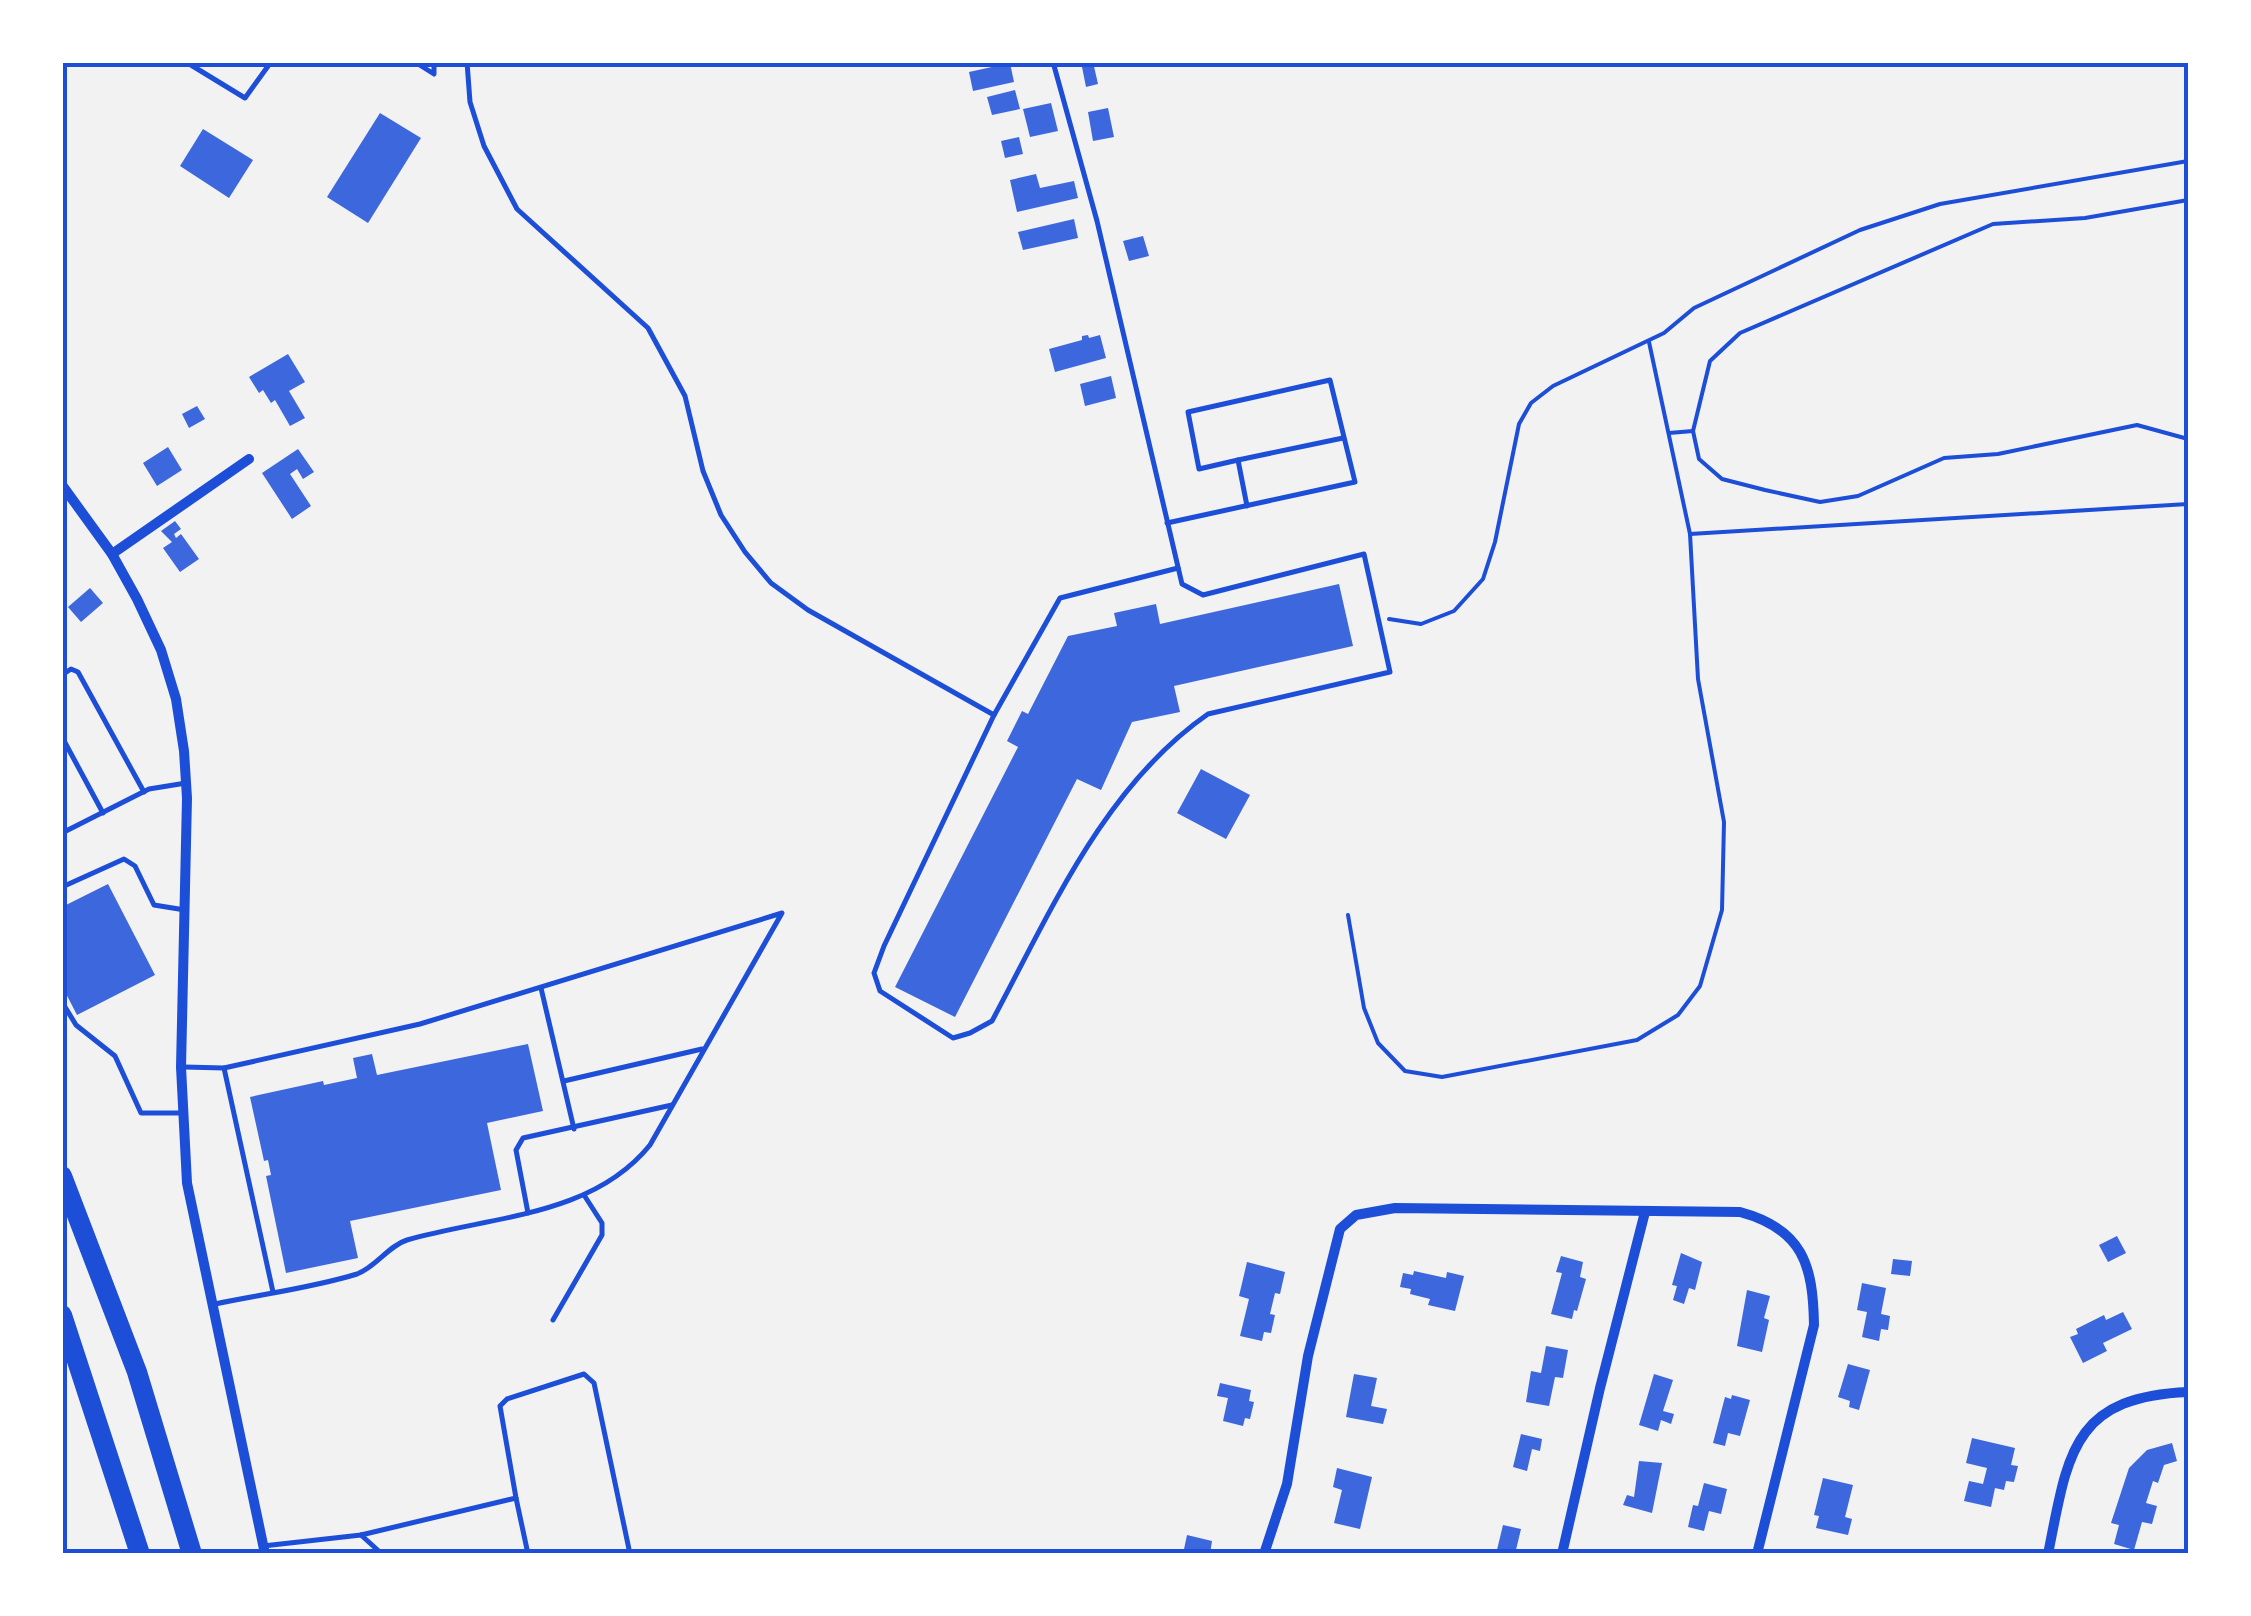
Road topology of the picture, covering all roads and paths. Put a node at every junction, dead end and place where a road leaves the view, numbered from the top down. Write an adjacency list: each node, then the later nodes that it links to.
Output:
1 (186, 62): 2 (lane)
2 (270, 62)
3 (415, 62): 4 (lane)
4 (434, 62)
5 (467, 62): 25 (lane)
6 (1054, 62): 19 (lane)
7 (2188, 162): 9 (path)
8 (2188, 200): 10 (path)
9 (1648, 340): 11 (path); 23 (path)
10 (1693, 431): 11 (path); 13 (path)
11 (1669, 433): 20 (path)
12 (1344, 438): 15 (lane); 15 (lane); 18 (lane)
13 (2188, 438)
14 (249, 458): 21 (street)
15 (1238, 460): 18 (lane)
16 (62, 485): 21 (street)
17 (2188, 504): 20 (path)
18 (1247, 506): 19 (lane)
19 (1167, 524): 22 (lane)
20 (1690, 534): 33 (path)
21 (112, 554): 27 (street)
22 (1178, 568): 23 (lane); 25 (lane)
23 (1379, 617): 25 (lane)
24 (62, 675): 28 (lane)
25 (994, 715)
26 (62, 736): 29 (lane)
27 (186, 783): 28 (lane); 32 (street)
28 (144, 792): 29 (lane)
29 (103, 812): 30 (lane)
30 (63, 833)
31 (62, 887): 32 (lane)
32 (186, 910): 37 (street)
33 (1348, 915)
34 (541, 988): 36 (lane); 38 (lane); 39 (lane)
35 (62, 1002): 41 (lane)
36 (704, 1048): 39 (lane); 40 (lane)
37 (181, 1068): 38 (lane); 41 (street)
38 (224, 1068): 47 (lane)
39 (564, 1082): 42 (lane)
40 (672, 1106): 42 (lane); 44 (lane)
41 (182, 1113): 48 (street)
42 (574, 1129): 45 (lane)
43 (62, 1176): 56 (highway)
44 (584, 1195): 45 (lane); 50 (lane)
45 (528, 1212): 47 (lane)
46 (1645, 1212): 60 (street); 61 (street); 62 (street)
47 (273, 1292): 48 (lane)
48 (210, 1305): 54 (street)
49 (62, 1316): 55 (highway)
50 (554, 1320)
51 (2188, 1392): 63 (street)
52 (516, 1498): 53 (lane); 58 (lane); 59 (lane)
53 (360, 1535): 54 (lane); 57 (lane)
54 (264, 1550)
55 (140, 1554)
56 (192, 1554)
57 (382, 1554)
58 (528, 1554)
59 (630, 1554)
60 (1264, 1554)
61 (1562, 1554)
62 (1757, 1554)
63 (2048, 1554)

